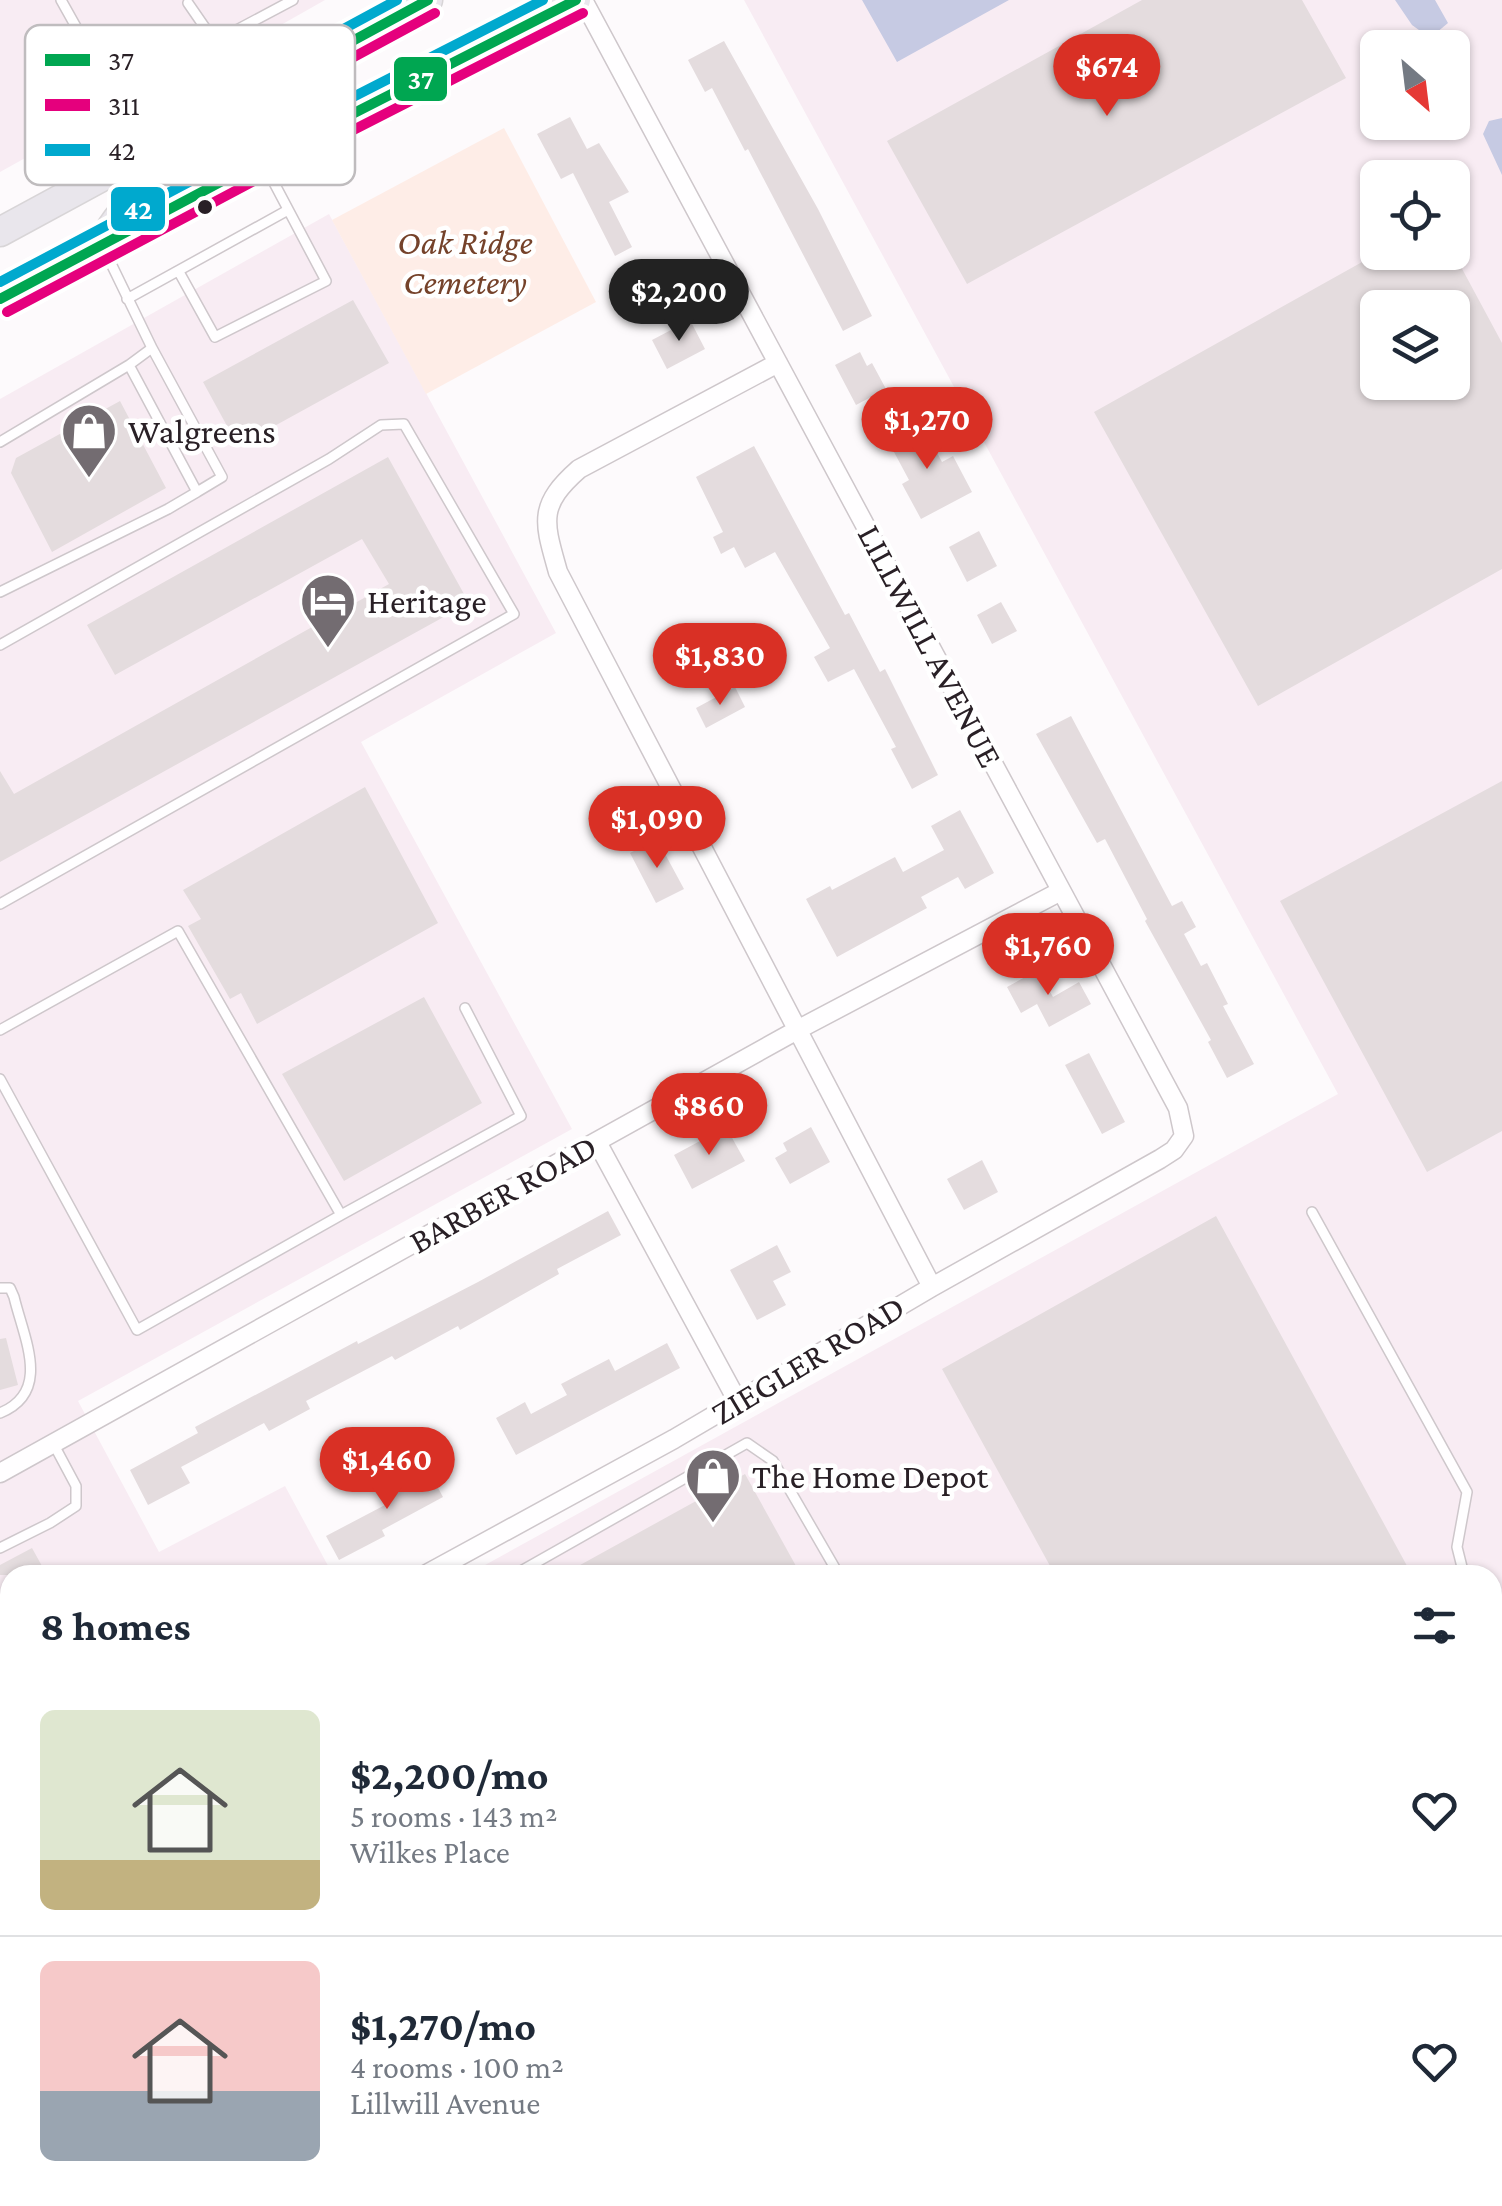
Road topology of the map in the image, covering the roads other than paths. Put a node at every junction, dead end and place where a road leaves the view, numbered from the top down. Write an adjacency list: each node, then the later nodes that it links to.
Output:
1 (61, 0): 6 (lane)
2 (293, 0): 8 (lane)
3 (428, 0): 9 (main road)
4 (579, 0): 10 (main road); 22 (street, LILLWILL AVENUE)
5 (188, 3): 7 (lane)
6 (75, 25)
7 (203, 25)
8 (245, 25)
9 (355, 39)
10 (355, 113)
11 (87, 185): 16 (main road)
12 (149, 185): 17 (main road)
13 (214, 185): 17 (main road)
14 (275, 185): 15 (lane)
15 (288, 210): 18 (lane); 18 (lane)
16 (0, 232)
17 (102, 244): 19 (lane); 20 (main road)
18 (179, 272): 19 (lane)
19 (128, 298): 21 (lane)
20 (0, 300)
21 (152, 348): 23 (lane); 25 (lane)
22 (778, 363): 28 (street, LILLWILL AVENUE); 32 (street)
23 (128, 365): 24 (lane); 25 (lane)
24 (0, 442)
25 (197, 492): 26 (lane)
26 (0, 592)
27 (0, 645): 29 (lane)
28 (1060, 890): 32 (street, BARBER ROAD); 34 (street, LILLWILL AVENUE)
29 (0, 904)
30 (465, 1008): 37 (lane)
31 (0, 1030): 37 (lane)
32 (800, 1030): 35 (street, BARBER ROAD); 38 (street)
33 (0, 1079): 37 (lane)
34 (1184, 1136): 38 (street, ZIEGLER ROAD)
35 (597, 1142): 40 (street); 42 (street, BARBER ROAD)
36 (1312, 1212): 48 (lane)
37 (341, 1215)
38 (932, 1287): 40 (street, ZIEGLER ROAD)
39 (0, 1288): 41 (lane)
40 (738, 1402): 45 (street, ZIEGLER ROAD)
41 (0, 1413)
42 (53, 1443): 43 (street, BARBER ROAD); 44 (lane)
43 (0, 1473)
44 (0, 1548)
45 (443, 1565)
46 (532, 1565): 47 (lane)
47 (833, 1565)
48 (1462, 1565)

